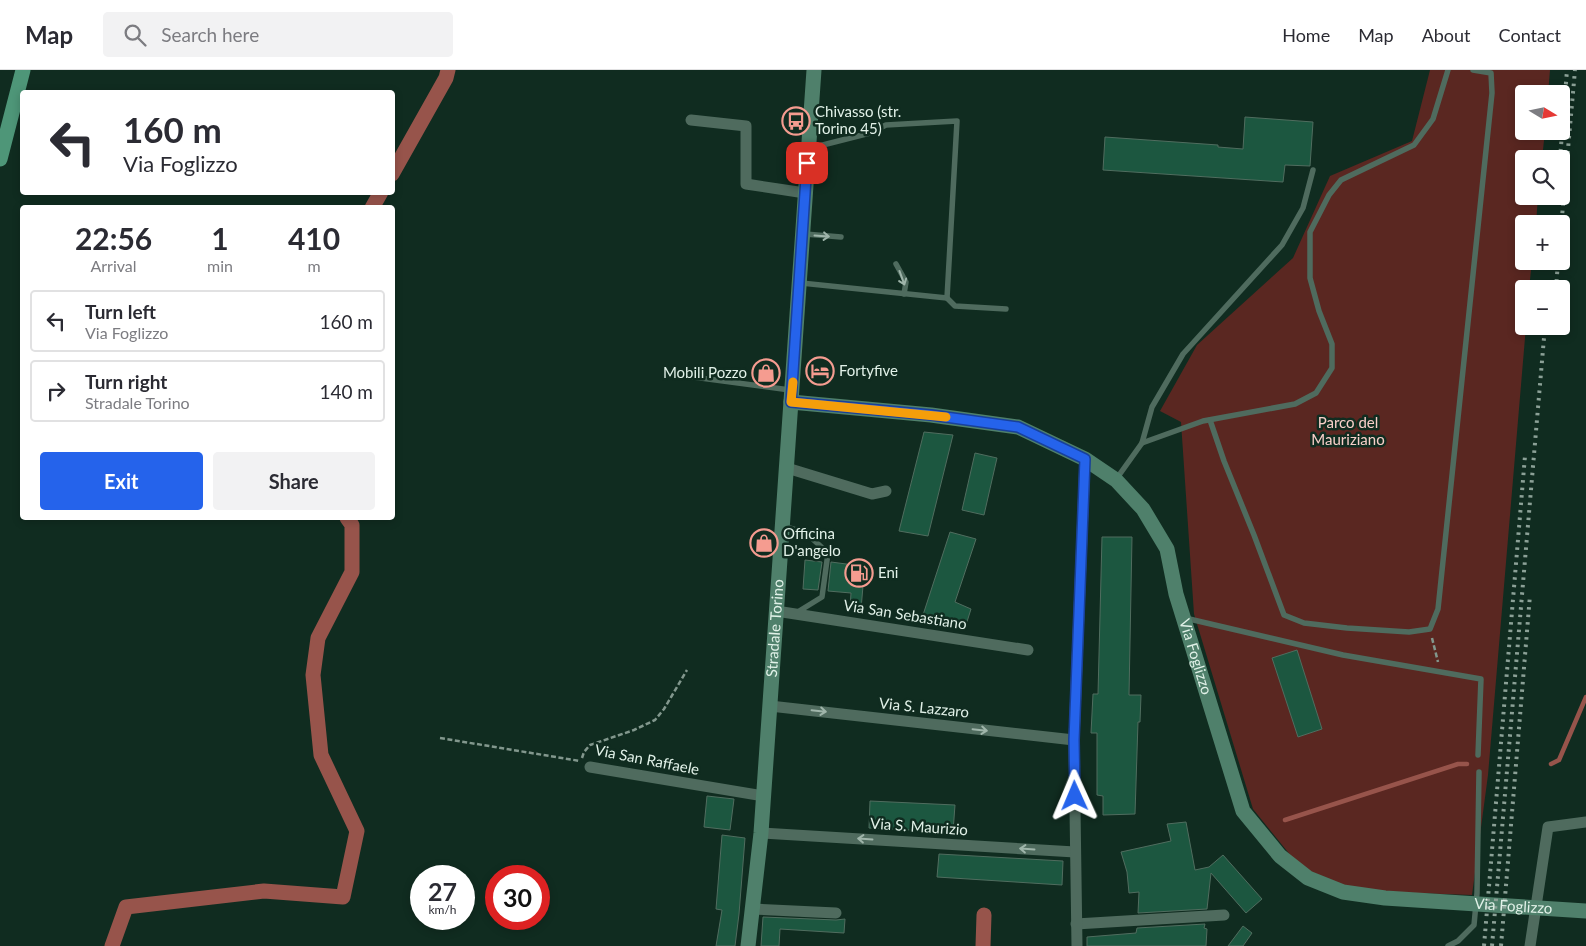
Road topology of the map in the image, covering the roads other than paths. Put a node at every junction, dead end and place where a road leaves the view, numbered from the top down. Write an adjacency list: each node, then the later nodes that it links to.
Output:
1 (23, 70): 7 (main road)
2 (814, 70): 6 (main road, Stradale Torino)
3 (1448, 70): 19 (lane)
4 (1473, 70): 19 (lane)
5 (691, 120): 9 (street)
6 (808, 148): 9 (main road, Stradale Torino); 15 (lane)
7 (0, 159)
8 (1313, 170): 20 (lane)
9 (805, 193): 10 (main road, Stradale Torino)
10 (802, 234): 11 (lane, one-way to 11); 13 (main road, Stradale Torino)
11 (842, 237)
12 (896, 264): 14 (lane, one-way to 14)
13 (799, 282): 14 (lane); 18 (main road, Stradale Torino)
14 (904, 294): 15 (lane)
15 (947, 298): 16 (lane)
16 (1006, 309)
17 (678, 375): 18 (lane)
18 (792, 396): 21 (main road, Via Foglizzo); 22 (main road, Stradale Torino)
19 (1210, 420): 20 (lane)
20 (1142, 443): 23 (lane)
21 (1085, 459): 23 (main road, Via Foglizzo); 31 (street)
22 (786, 468): 24 (street); 25 (main road, Stradale Torino)
23 (1116, 480): 28 (main road, Via Foglizzo)
24 (886, 491)
25 (782, 526): 26 (main road, Stradale Torino); 27 (lane)
26 (776, 611): 27 (street, Via San Sebastiano); 30 (main road, Stradale Torino)
27 (794, 614): 29 (street, Via San Sebastiano)
28 (1183, 617): 32 (lane); 40 (main road, Via Foglizzo)
29 (1028, 650)
30 (770, 706): 31 (street, Via S. Lazzaro, one-way to 31); 35 (main road, Stradale Torino)
31 (1074, 740): 38 (street)
32 (1478, 755)
33 (586, 764): 35 (street, Via San Raffaele)
34 (1479, 772): 46 (lane)
35 (764, 796): 37 (main road, Stradale Torino)
36 (1586, 822): 47 (street)
37 (761, 833): 38 (street, Via S. Maurizio, one-way to 37); 39 (main road, Stradale Torino)
38 (1076, 852): 43 (street)
39 (753, 909): 41 (street); 44 (main road, Stradale Torino)
40 (1586, 911)
41 (836, 912)
42 (1224, 915): 43 (street)
43 (1076, 924): 45 (street)
44 (748, 946)
45 (1076, 946)
46 (1448, 946)
47 (1530, 946)

